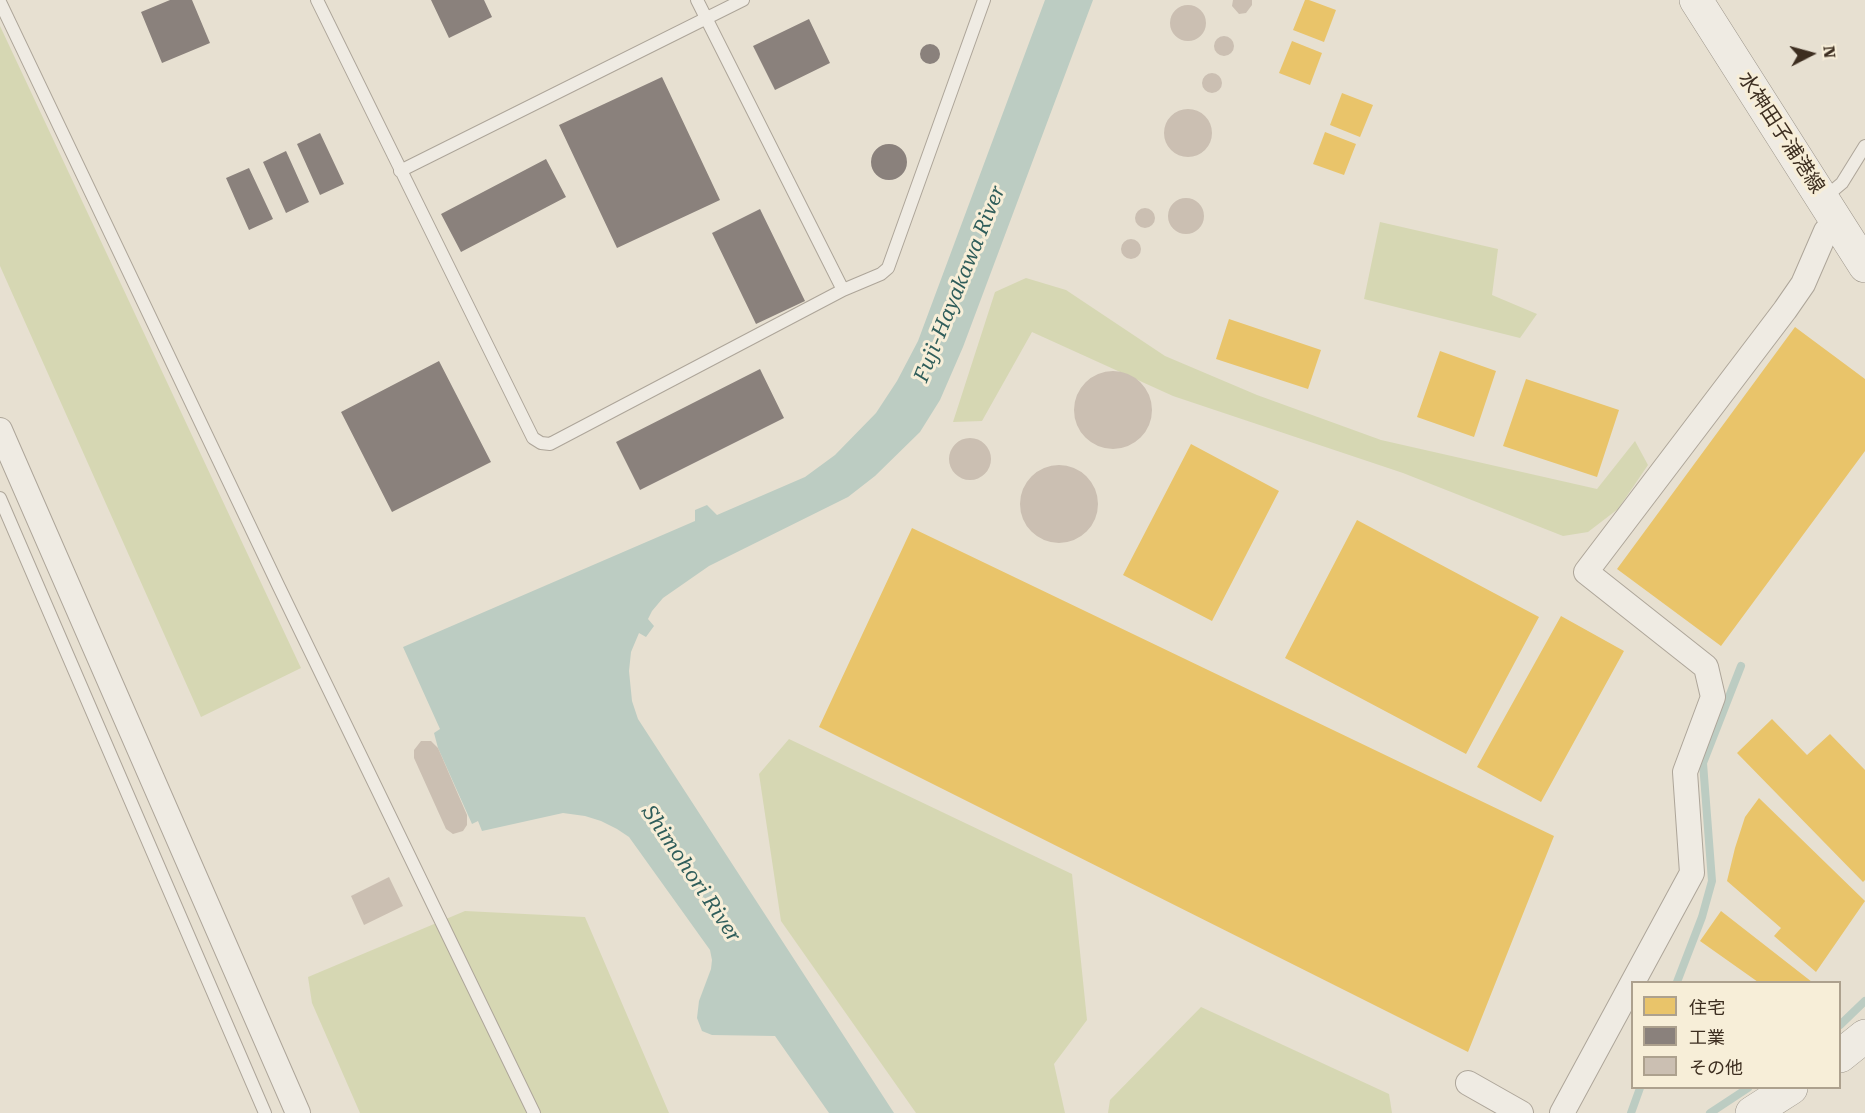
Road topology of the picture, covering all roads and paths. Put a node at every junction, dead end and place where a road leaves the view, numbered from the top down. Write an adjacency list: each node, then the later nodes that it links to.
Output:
1 (316, 0): 9 (lane)
2 (698, 0): 7 (lane)
3 (743, 0): 7 (lane)
4 (984, 0): 12 (lane)
5 (1696, 0): 10 (main road, 水神田子浦港線)
6 (0, 2): 23 (lane)
7 (707, 19): 9 (lane); 12 (lane)
8 (1865, 146): 10 (lane)
9 (400, 171): 12 (lane)
10 (1830, 210): 11 (main road, 水神田子浦港線); 15 (street)
11 (1865, 266)
12 (843, 290)
13 (0, 430): 22 (street)
14 (0, 498): 21 (lane)
15 (1634, 981)
16 (1631, 986): 25 (street)
17 (1865, 1036): 18 (main road)
18 (1841, 1054)
19 (1468, 1083): 24 (street)
20 (1789, 1089): 26 (main road)
21 (265, 1113)
22 (298, 1113)
23 (534, 1113)
24 (1521, 1113)
25 (1562, 1113)
26 (1752, 1113)

